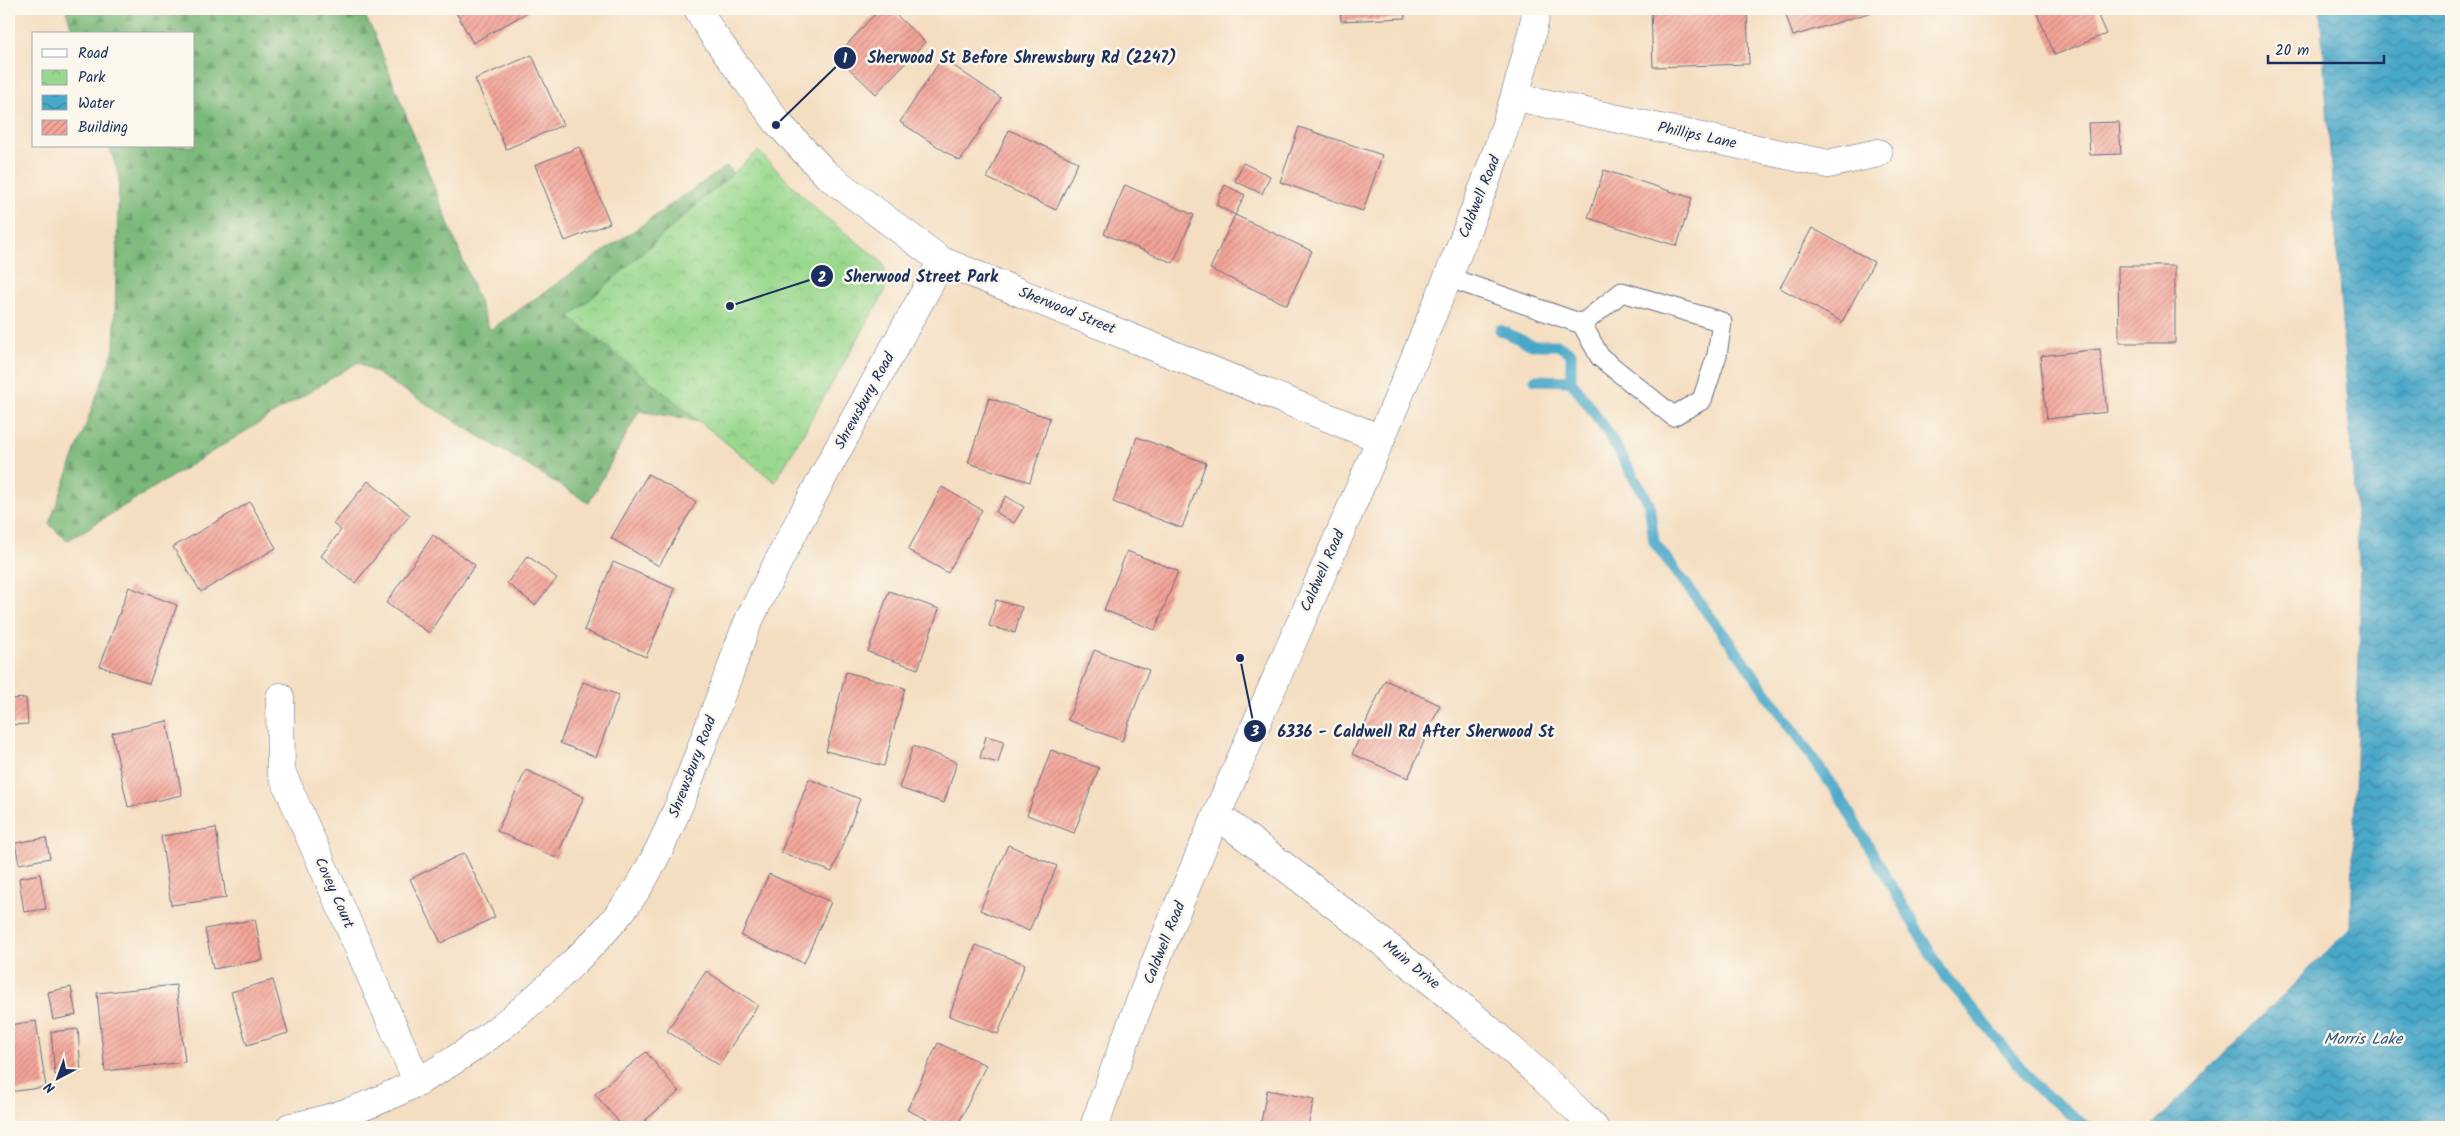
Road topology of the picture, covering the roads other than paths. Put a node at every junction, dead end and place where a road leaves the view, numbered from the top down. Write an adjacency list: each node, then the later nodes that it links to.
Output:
1 (698, 9): 5 (street, Sherwood Street)
2 (1537, 9): 3 (street, Caldwell Road)
3 (1516, 97): 4 (street, Phillips Lane); 6 (street, Caldwell Road)
4 (1878, 153)
5 (942, 261): 8 (street, Sherwood Street); 11 (street, Shrewsbury Road)
6 (1447, 277): 7 (lane); 8 (street, Caldwell Road)
7 (1582, 324): 7 (lane)
8 (1381, 439): 10 (street, Caldwell Road)
9 (280, 697): 11 (street, Covey Court)
10 (1217, 815): 13 (street, Caldwell Road); 14 (street, Muin Drive)
11 (418, 1082): 12 (street, Shrewsbury Road)
12 (290, 1127)
13 (1094, 1127)
14 (1594, 1127)

